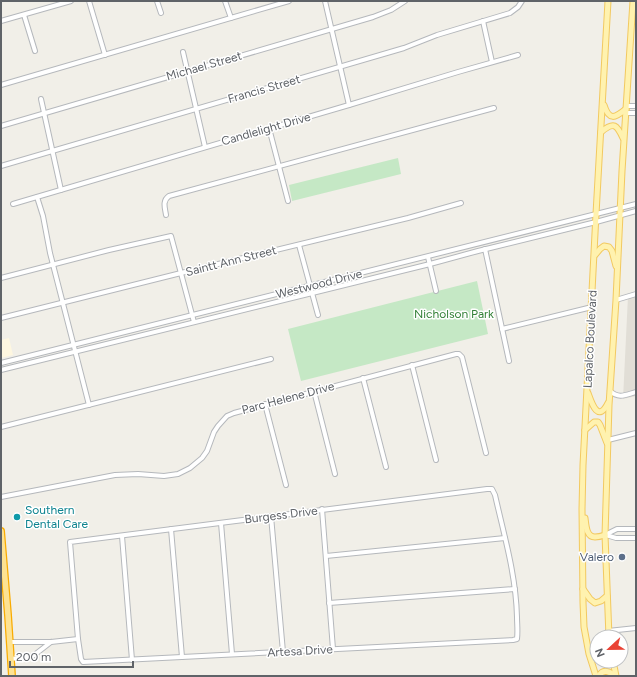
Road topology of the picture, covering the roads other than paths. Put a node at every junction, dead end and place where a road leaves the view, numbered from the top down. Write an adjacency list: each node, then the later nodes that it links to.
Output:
1 (71, 1): 12 (street)
2 (89, 1): 19 (street)
3 (157, 1): 11 (street)
4 (225, 1): 13 (street)
5 (289, 1): 13 (street)
6 (325, 1): 16 (street)
7 (406, 1): 16 (street, Michael Street)
8 (522, 1): 14 (street, Francis Street)
9 (608, 1): 26 (main road, Lapalco Boulevard)
10 (633, 1): 31 (main road, Lapalco Boulevard)
11 (161, 13)
12 (24, 15): 15 (street); 17 (street)
13 (230, 18): 19 (street)
14 (483, 21): 21 (street); 22 (street, Francis Street)
15 (1, 22)
16 (331, 29): 22 (street); 23 (street, Michael Street)
17 (35, 51)
18 (183, 52): 23 (street)
19 (105, 55): 24 (street)
20 (518, 55): 21 (street, Candlelight Drive)
21 (492, 62): 27 (street, Candlelight Drive)
22 (340, 67): 27 (street); 30 (street, Francis Street)
23 (187, 71): 30 (street); 32 (street, Michael Street)
24 (1, 85)
25 (41, 99): 32 (street)
26 (603, 102): 31 (main road); 36 (main road, Lapalco Boulevard)
27 (349, 105): 35 (street, Candlelight Drive)
28 (636, 106): 31 (street)
29 (494, 108): 41 (street)
30 (196, 109): 38 (street); 39 (street, Francis Street)
31 (626, 109): 33 (street); 37 (main road, Lapalco Boulevard)
32 (44, 113): 34 (street, Michael Street); 39 (street)
33 (636, 113)
34 (1, 126)
35 (269, 128): 38 (street, Candlelight Drive); 41 (street)
36 (601, 132): 37 (main road); 50 (main road, Lapalco Boulevard)
37 (624, 139): 48 (main road, Lapalco Boulevard)
38 (205, 147): 42 (street, Candlelight Drive)
39 (52, 151): 40 (street, Francis Street); 42 (street)
40 (1, 166)
41 (280, 167): 44 (street); 51 (street)
42 (61, 190): 43 (street, Candlelight Drive)
43 (37, 197): 46 (street, Candlelight Drive); 58 (street)
44 (288, 201)
45 (461, 203): 54 (street, Saintt Ann Street)
46 (13, 204)
47 (636, 204): 48 (street, Westwood Drive)
48 (620, 208): 50 (street, Westwood Drive); 52 (main road, Lapalco Boulevard)
49 (636, 211): 52 (street, Westwood Drive)
50 (596, 214): 53 (main road, Lapalco Boulevard); 57 (street, Westwood Drive)
51 (166, 215)
52 (620, 215): 53 (street, Westwood Drive); 60 (main road, Lapalco Boulevard)
53 (596, 222): 55 (street, Westwood Drive); 56 (main road, Lapalco Boulevard)
54 (299, 244): 61 (street, Saintt Ann Street); 63 (street)
55 (485, 249): 59 (street, Westwood Drive); 74 (street)
56 (594, 256): 60 (main road); 69 (main road, Lapalco Boulevard)
57 (428, 257): 59 (street); 63 (street, Westwood Drive)
58 (53, 264): 61 (street); 62 (street); 68 (street)
59 (430, 264): 64 (street); 65 (street, Westwood Drive)
60 (617, 269): 67 (main road, Lapalco Boulevard)
61 (181, 273): 68 (street, Saintt Ann Street); 70 (street)
62 (1, 278)
63 (310, 286): 65 (street); 70 (street, Westwood Drive)
64 (436, 291)
65 (312, 293): 71 (street); 73 (street, Westwood Drive)
66 (636, 294): 67 (street)
67 (616, 300): 85 (main road, Lapalco Boulevard)
68 (63, 303): 72 (street, Saintt Ann Street); 75 (street)
69 (592, 307): 74 (street); 83 (main road, Lapalco Boulevard)
70 (192, 315): 73 (street); 75 (street, Westwood Drive)
71 (318, 315)
72 (1, 318)
73 (194, 322): 76 (street, Westwood Drive)
74 (502, 329): 78 (street)
75 (74, 344): 76 (street); 79 (street, Westwood Drive)
76 (76, 352): 81 (street, Westwood Drive); 89 (street)
77 (271, 359): 89 (street)
78 (510, 361)
79 (1, 363)
80 (412, 365): 82 (street, Parc Helene Drive); 94 (street, Parc Helene Drive); 95 (street)
81 (1, 370)
82 (363, 378): 84 (street, Parc Helene Drive); 96 (street)
83 (587, 390): 87 (main road); 91 (main road, Lapalco Boulevard)
84 (314, 391): 88 (street, Parc Helene Drive); 97 (street)
85 (610, 391): 86 (street); 87 (main road, Lapalco Boulevard)
86 (636, 392)
87 (609, 400): 93 (main road, Lapalco Boulevard)
88 (265, 404): 98 (street); 100 (street, Parc Helene Drive)
89 (89, 405): 90 (street)
90 (1, 427)
91 (585, 430): 93 (main road); 99 (main road, Lapalco Boulevard)
92 (636, 433): 93 (street)
93 (608, 443): 107 (main road, Lapalco Boulevard)
94 (486, 454)
95 (436, 460)
96 (386, 467)
97 (335, 474)
98 (286, 484)
99 (583, 493): 107 (main road); 112 (main road, Lapalco Boulevard)
100 (1, 497)
101 (322, 509): 102 (street, Burgess Drive); 109 (street, Burgess Drive); 111 (street)
102 (271, 516): 103 (street, Burgess Drive); 121 (street)
103 (221, 523): 104 (street, Burgess Drive); 122 (street)
104 (171, 529): 108 (street, Burgess Drive); 123 (street)
105 (636, 529): 107 (street)
106 (1, 531): 118 (highway)
107 (605, 535): 110 (street); 114 (main road, Lapalco Boulevard)
108 (122, 536): 117 (street, Burgess Drive); 125 (street)
109 (505, 538): 111 (street); 113 (street)
110 (636, 538)
111 (326, 556): 115 (street)
112 (583, 588): 114 (main road); 127 (main road, Lapalco Boulevard)
113 (515, 589): 115 (street); 120 (street, Artesa Drive)
114 (607, 596): 116 (main road, Lapalco Boulevard)
115 (329, 603): 120 (street)
116 (608, 629)
117 (78, 639): 119 (street); 125 (street, Artesa Drive)
118 (10, 642): 119 (street); 124 (highway)
119 (51, 642): 124 (street)
120 (333, 649): 121 (street, Artesa Drive)
121 (283, 652): 122 (street, Artesa Drive)
122 (232, 654): 123 (street, Artesa Drive)
123 (182, 657): 125 (street, Artesa Drive)
124 (11, 659): 126 (highway)
125 (132, 660)
126 (12, 676)
127 (597, 676): 128 (main road)
128 (616, 676)

